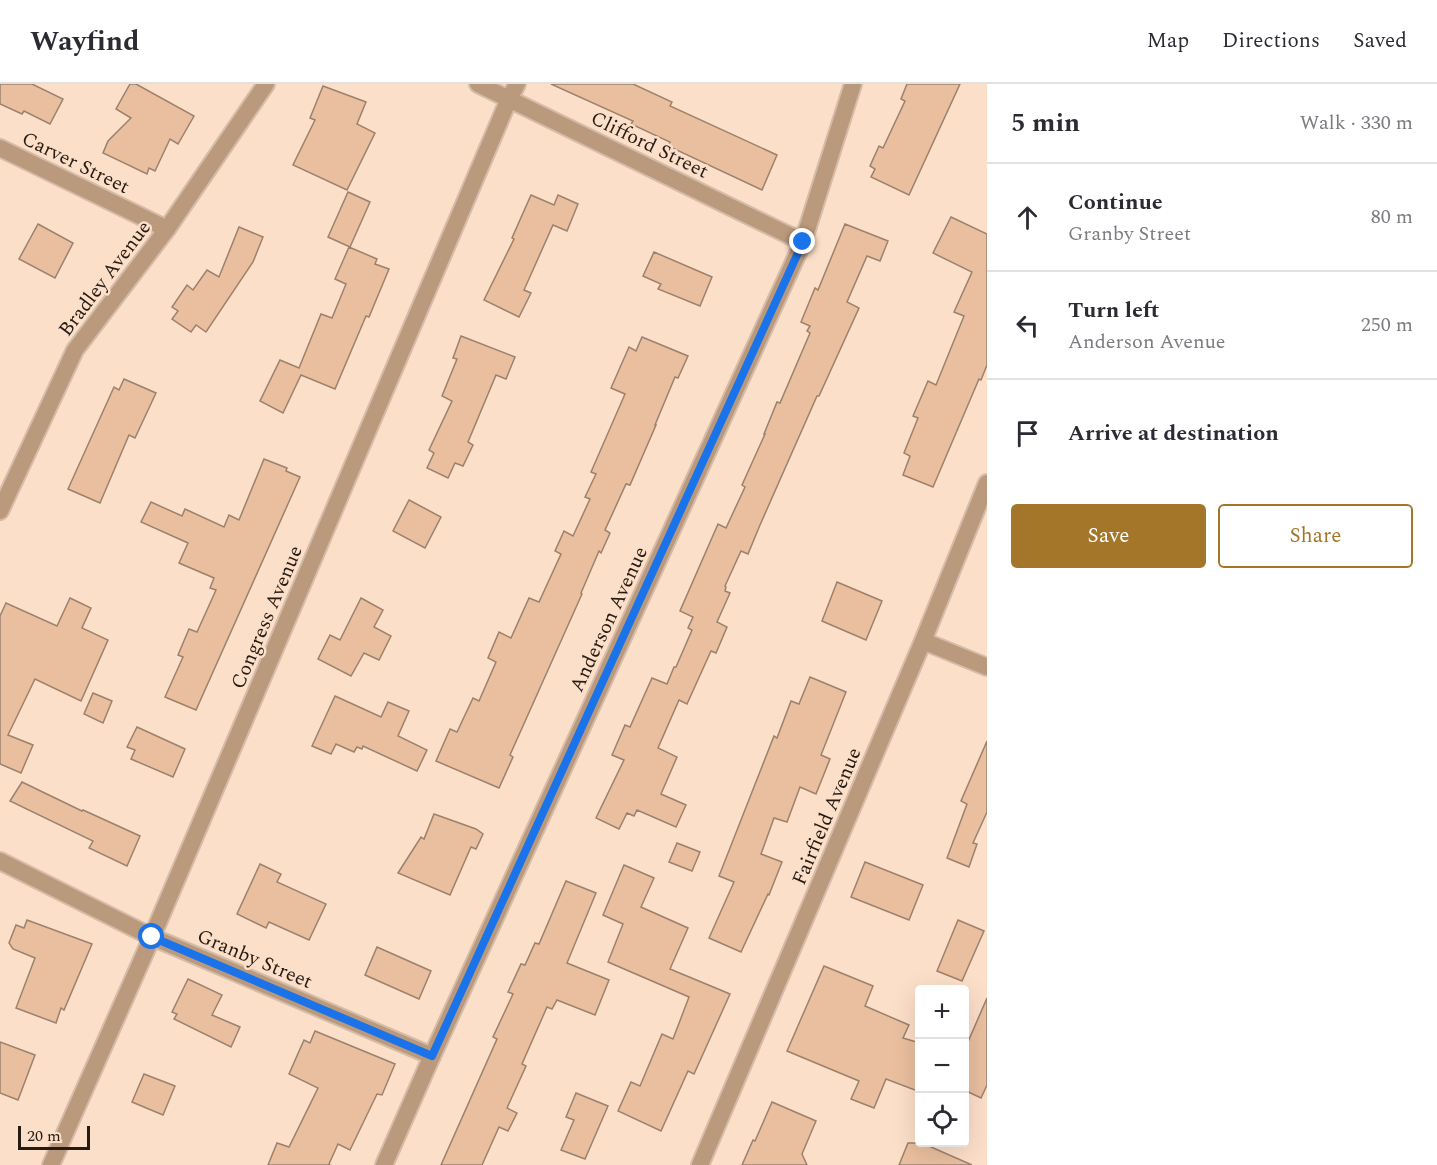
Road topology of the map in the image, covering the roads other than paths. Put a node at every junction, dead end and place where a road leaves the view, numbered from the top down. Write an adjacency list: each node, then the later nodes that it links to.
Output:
1 (266, 84): 6 (street, Bradley Avenue)
2 (478, 84): 4 (street, Clifford Street)
3 (853, 84): 7 (street, Anderson Avenue)
4 (513, 91): 7 (street, Clifford Street); 13 (street, Congress Avenue)
5 (0, 148): 6 (street, Carver Street)
6 (166, 229): 9 (street, Bradley Avenue)
7 (803, 242): 14 (street, Anderson Avenue)
8 (987, 483): 10 (street, Fairfield Avenue)
9 (0, 511)
10 (923, 641): 11 (street); 17 (street, Fairfield Avenue)
11 (987, 667)
12 (0, 861): 13 (street, Granby Street)
13 (152, 937): 14 (street, Granby Street); 15 (street, Congress Avenue)
14 (432, 1056): 16 (street, Anderson Avenue)
15 (51, 1165)
16 (384, 1165)
17 (700, 1165)

